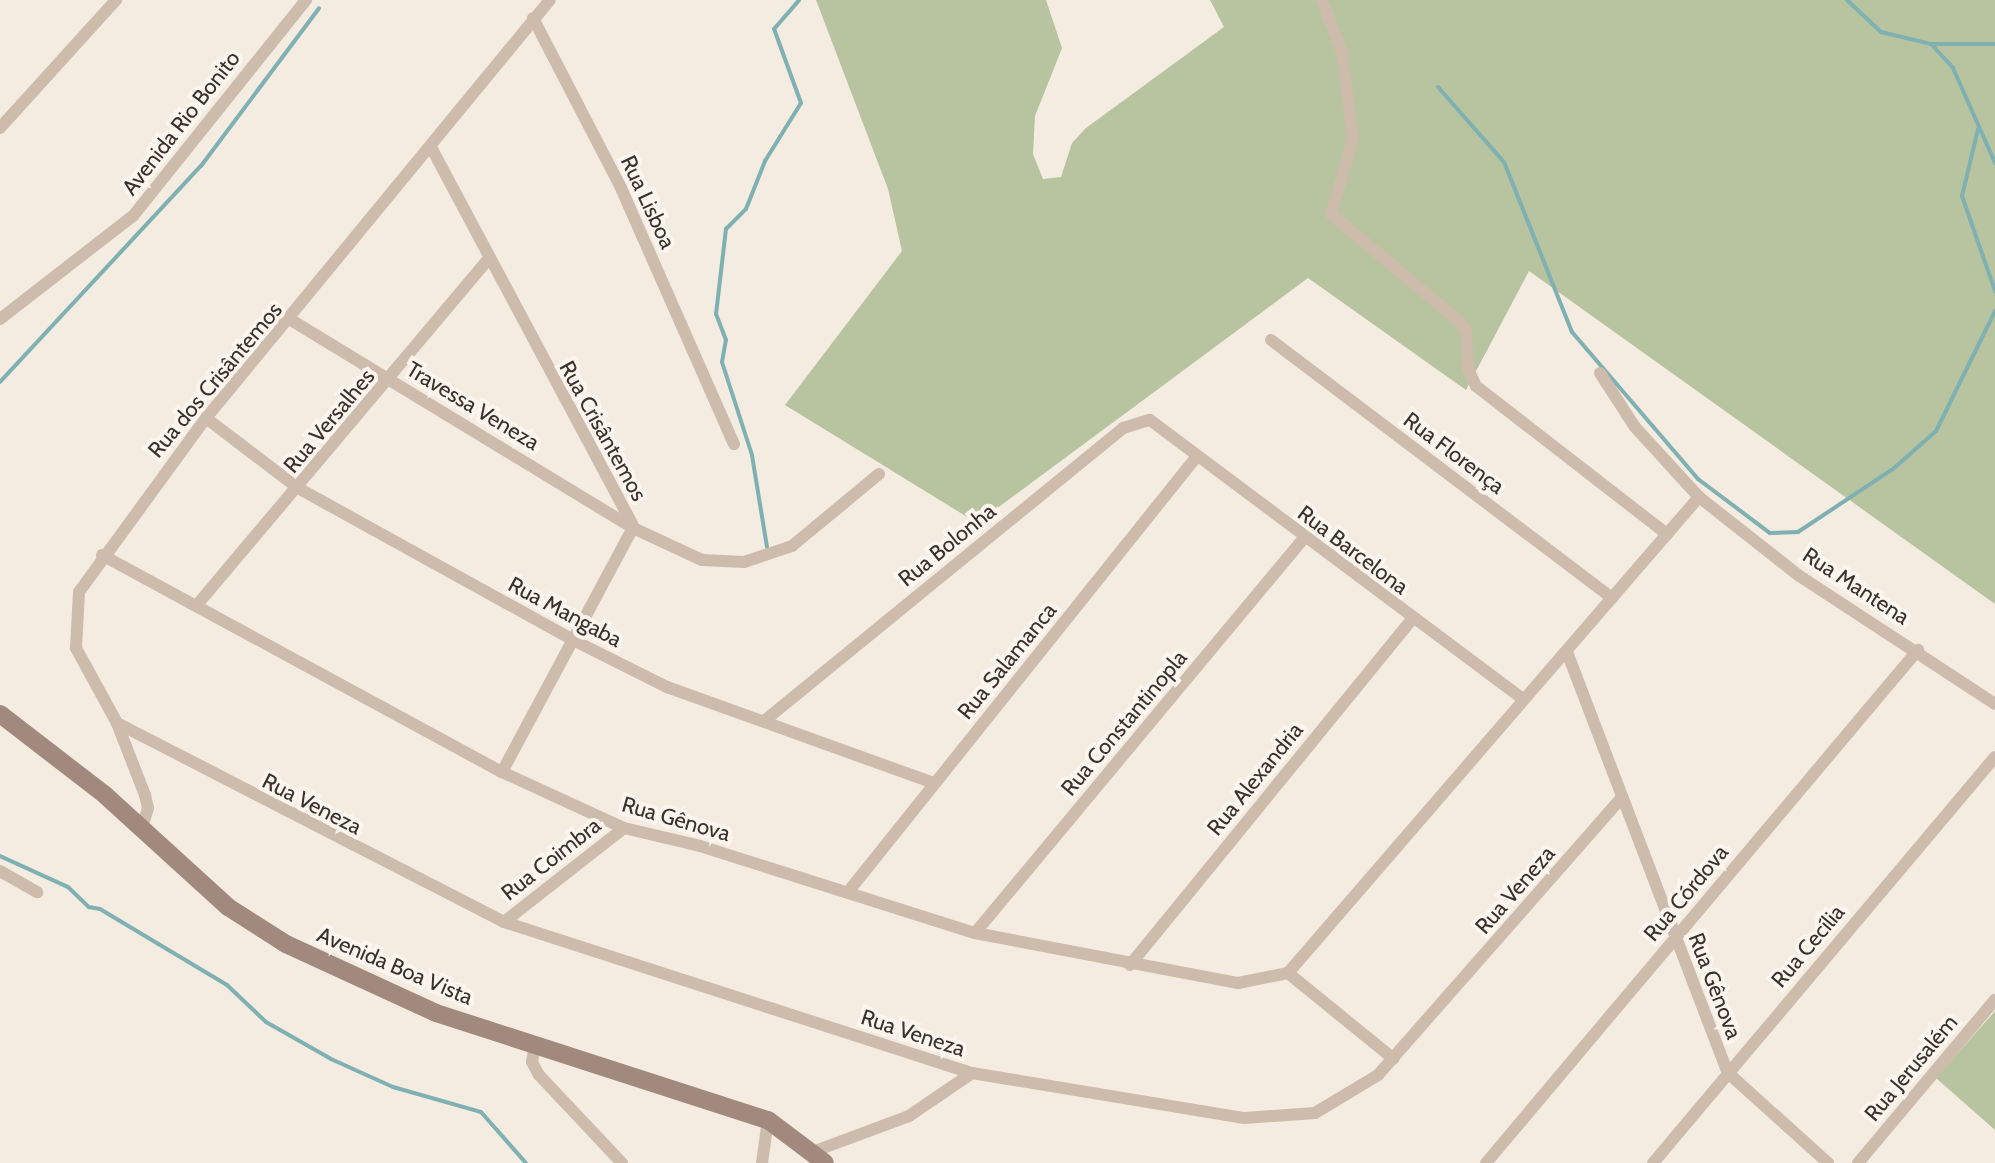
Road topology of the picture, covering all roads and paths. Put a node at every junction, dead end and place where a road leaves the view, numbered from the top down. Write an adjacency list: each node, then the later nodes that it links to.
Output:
1 (116, 0): 6 (street)
2 (306, 0): 9 (street, Avenida Rio Bonito)
3 (550, 0): 5 (street, Rua dos Crisântemos)
4 (1322, 0): 22 (street)
5 (533, 18): 7 (street, Rua dos Crisântemos); 16 (street, Rua Lisboa)
6 (0, 128)
7 (432, 149): 8 (street, Rua Crisântemos); 10 (street, Rua dos Crisântemos)
8 (488, 260): 13 (street, Rua Versalhes); 21 (street, Rua Crisântemos)
9 (0, 319)
10 (291, 320): 13 (street, Travessa Veneza); 14 (street, Rua dos Crisântemos)
11 (1271, 340): 25 (street, Rua Florença)
12 (1600, 373): 20 (street, Rua Mantena)
13 (390, 379): 19 (street, Rua Versalhes); 21 (street, Travessa Veneza)
14 (206, 418): 19 (street, Rua Mangaba); 24 (street, Rua dos Crisântemos)
15 (1163, 427): 17 (street, Rua Barcelona); 34 (street, Rua Bolonha)
16 (734, 444)
17 (1197, 456): 23 (street, Rua Barcelona); 38 (street, Rua Salamanca)
18 (879, 474): 21 (street, Travessa Veneza)
19 (298, 488): 26 (street, Rua Versalhes); 28 (street, Rua Mangaba)
20 (1699, 497): 22 (street); 29 (street, Rua Mantena)
21 (633, 528): 28 (street, Rua Crisântemos)
22 (1667, 534): 25 (street)
23 (1304, 538): 27 (street, Rua Barcelona); 46 (street, Rua Constantinopla)
24 (102, 555): 26 (street, Rua Gênova); 35 (street, Rua dos Crisântemos)
25 (1612, 598): 30 (street)
26 (197, 605): 37 (street, Rua Gênova)
27 (1412, 619): 31 (street, Rua Barcelona); 48 (street, Rua Alexandria)
28 (575, 641): 34 (street, Rua Mangaba); 37 (street, Rua Crisântemos)
29 (1918, 650): 32 (street, Rua Mantena); 47 (street, Rua Córdova)
30 (1567, 652): 31 (street); 39 (street, Rua Gênova)
31 (1523, 699): 49 (street)
32 (1995, 704)
33 (0, 714): 41 (street, Avenida Boa Vista)
34 (764, 721): 38 (street, Rua Mangaba)
35 (117, 723): 41 (street, Rua dos Crisântemos); 45 (street, Rua Veneza)
36 (1995, 757): 53 (street, Rua Cecília)
37 (502, 772): 40 (street, Rua Gênova)
38 (934, 783): 44 (street, Rua Salamanca)
39 (1621, 798): 47 (street, Rua Gênova); 52 (street, Rua Veneza)
40 (624, 828): 44 (street, Rua Gênova); 45 (street, Rua Coimbra)
41 (141, 831): 51 (street, Avenida Boa Vista)
42 (0, 871): 43 (street)
43 (37, 892)
44 (848, 892): 46 (street, Rua Gênova)
45 (504, 922): 54 (street, Rua Veneza)
46 (975, 933): 48 (street, Rua Gênova)
47 (1675, 937): 53 (street, Rua Gênova); 59 (street, Rua Córdova)
48 (1130, 965): 49 (street, Rua Gênova)
49 (1288, 973): 52 (street)
50 (1995, 1000): 62 (street, Rua Jerusalém)
51 (535, 1046): 55 (street, Avenida Boa Vista); 57 (street)
52 (1394, 1059): 54 (street, Rua Veneza)
53 (1727, 1072): 60 (street, Rua Cecília); 61 (street, Rua Gênova)
54 (972, 1073): 56 (street)
55 (768, 1120): 56 (street, Avenida Boa Vista); 58 (street)
56 (820, 1157)
57 (622, 1163)
58 (762, 1163)
59 (1486, 1163)
60 (1653, 1163)
61 (1828, 1163)
62 (1858, 1163)

